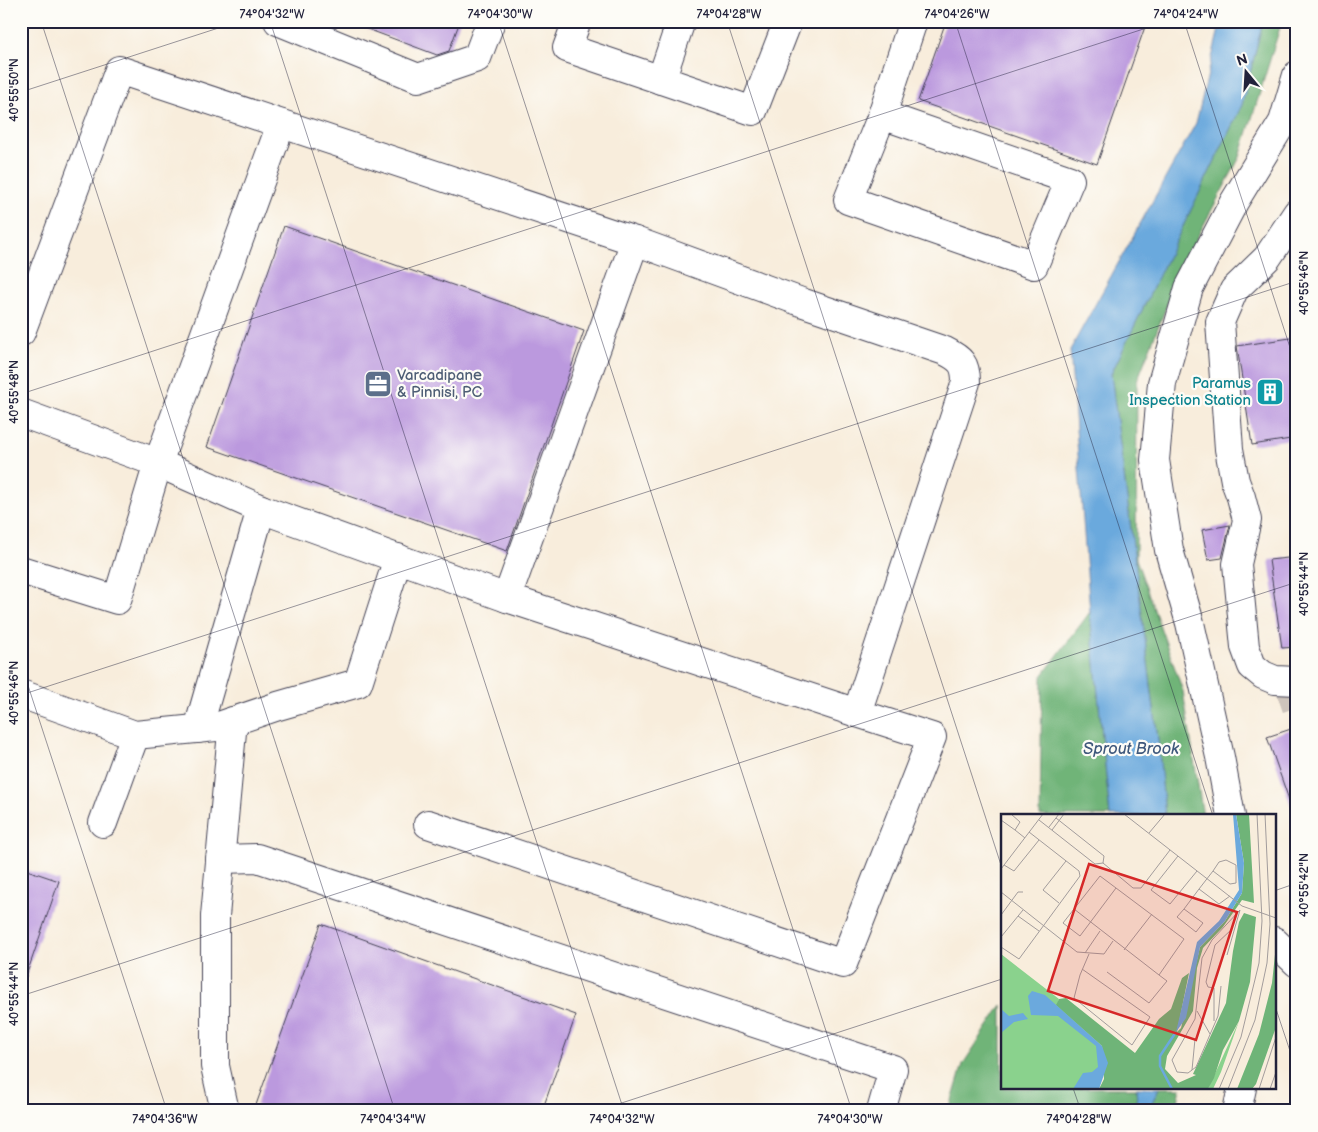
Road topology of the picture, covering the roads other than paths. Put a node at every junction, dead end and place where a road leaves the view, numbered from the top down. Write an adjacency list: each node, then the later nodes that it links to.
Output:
1 (278, 21): 2 (street)
2 (491, 21)
3 (577, 21): 8 (street)
4 (681, 21): 8 (street)
5 (788, 21): 8 (street)
6 (913, 21): 9 (street)
7 (1297, 75): 26 (street)
8 (661, 80)
9 (882, 115): 9 (street)
10 (281, 124): 12 (street); 13 (street); 15 (street)
11 (1297, 213): 20 (street)
12 (635, 242): 19 (street); 22 (street)
13 (21, 332)
14 (21, 413): 15 (street)
15 (158, 463): 16 (street); 18 (street)
16 (261, 509): 17 (street); 24 (street)
17 (398, 558): 19 (street); 23 (street)
18 (21, 570)
19 (507, 598): 22 (street)
20 (1297, 681)
21 (21, 694): 25 (street)
22 (857, 713): 28 (street)
23 (233, 721): 24 (street); 29 (street)
24 (198, 729): 25 (street)
25 (135, 735): 27 (street)
26 (1231, 814)
27 (103, 823)
28 (428, 824)
29 (220, 859): 33 (street); 34 (street)
30 (1276, 944): 31 (street)
31 (1297, 963)
32 (1242, 1090): 35 (street)
33 (225, 1111)
34 (881, 1111)
35 (1237, 1111)

